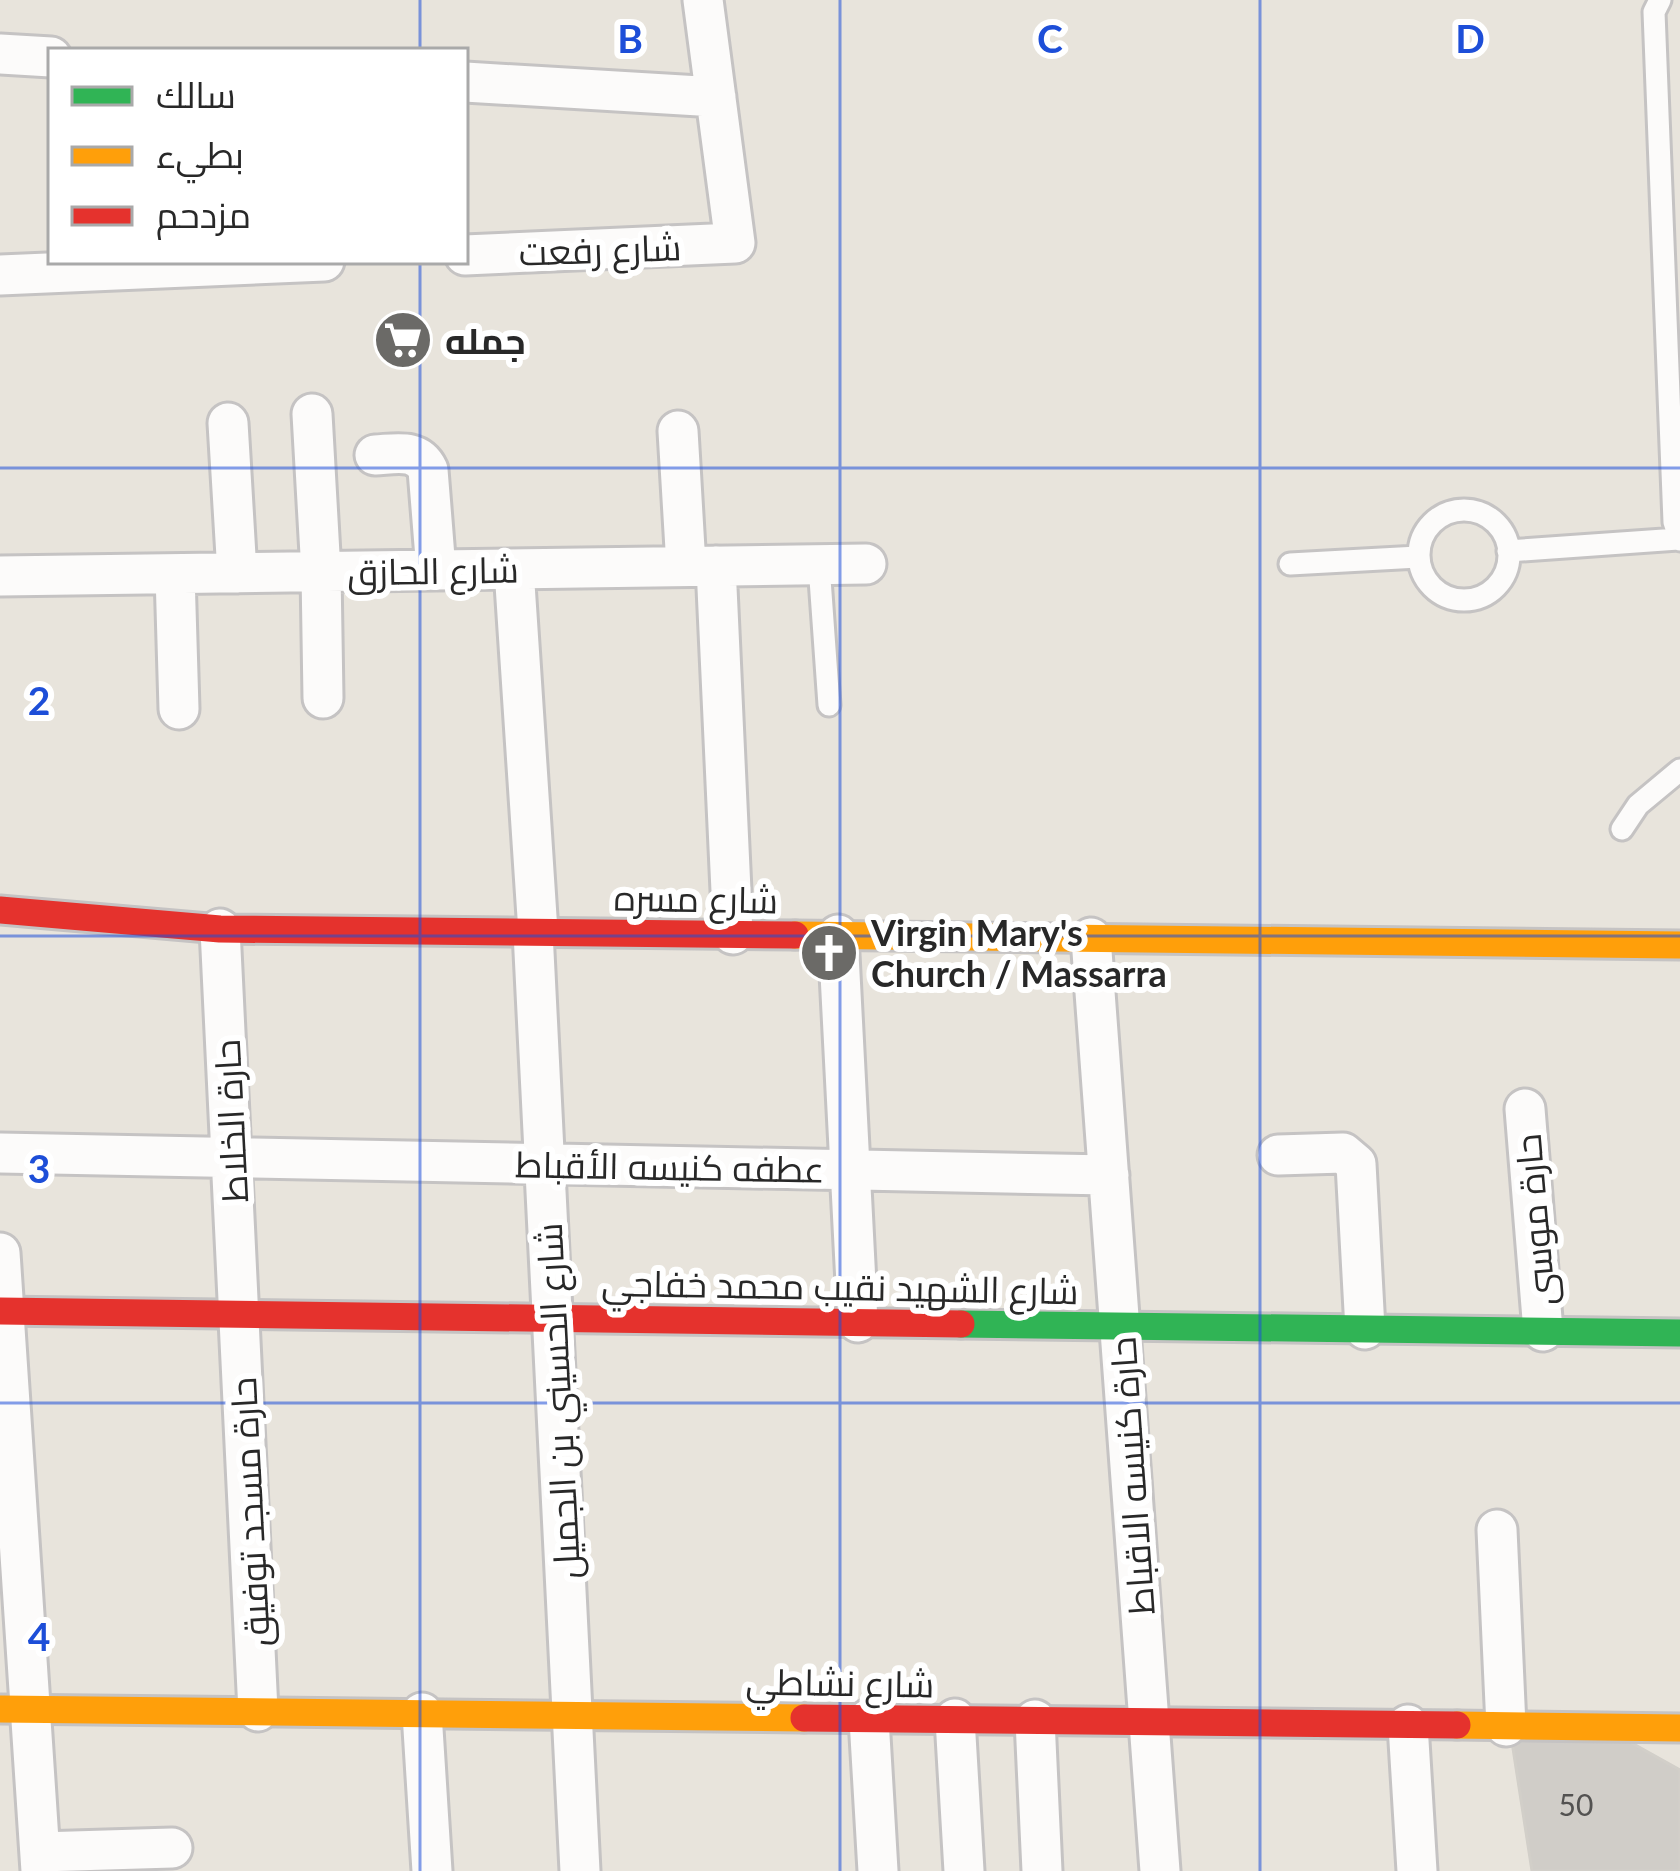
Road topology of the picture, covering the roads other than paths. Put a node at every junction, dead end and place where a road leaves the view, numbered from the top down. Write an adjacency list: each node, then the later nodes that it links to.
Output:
1 (703, 0): 6 (street)
2 (1660, 0): 10 (lane)
3 (0, 54): 4 (street)
4 (48, 57)
5 (468, 82): 6 (street)
6 (716, 97): 7 (street, شارع رفعت)
7 (468, 255)
8 (255, 264): 9 (street)
9 (0, 275)
10 (1672, 293): 15 (lane)
11 (312, 414): 24 (street)
12 (228, 423): 25 (street)
13 (678, 431): 21 (street)
14 (375, 455): 23 (street)
15 (1679, 540): 16 (lane)
16 (1508, 551): 17 (lane); 17 (lane)
17 (1418, 557): 19 (lane)
18 (866, 564): 20 (street, شارع الحازق)
19 (1290, 564)
20 (819, 565): 21 (street, شارع الحازق); 29 (lane)
21 (701, 566): 22 (street, شارع الحازق); 36 (street)
22 (514, 569): 23 (street, شارع الحازق); 35 (street, شارع الحسيني بن الجميل)
23 (436, 570): 24 (street, شارع الحازق)
24 (321, 572): 25 (street, شارع الحازق); 28 (street)
25 (237, 573): 26 (street, شارع الحازق)
26 (175, 574): 27 (street, شارع الحازق); 30 (street)
27 (0, 576)
28 (323, 698)
29 (829, 705)
30 (179, 709)
31 (1680, 770): 32 (lane)
32 (1622, 829)
33 (0, 910): 34 (street, شارع مسره)
34 (220, 928): 35 (street, شارع مسره); 44 (street, حارة الخلاط)
35 (536, 932): 36 (street, شارع مسره); 45 (street, شارع الحسيني بن الجميل)
36 (733, 934): 38 (street, شارع مسره)
37 (1082, 938): 38 (street, شارع مسره); 39 (street, شارع مسره); 40 (lane); 47 (street, حارة كنيسه الاقباط)
38 (852, 943): 46 (street)
39 (1680, 945)
40 (939, 959)
41 (1525, 1109): 55 (street, حارة موسى)
42 (0, 1154): 44 (street, عطفه كنيسه الأقباط)
43 (1278, 1155): 54 (street)
44 (232, 1158): 45 (street, عطفه كنيسه الأقباط); 50 (street, حارة الخلاط)
45 (545, 1164): 46 (street, عطفه كنيسه الأقباط); 51 (street, شارع الحسيني بن الجميل)
46 (850, 1169): 47 (street, عطفه كنيسه الأقباط); 52 (street)
47 (1109, 1174): 53 (street, حارة كنيسه الاقباط)
48 (0, 1253): 49 (street)
49 (2, 1311): 50 (street, شارع الشهيد نقيب محمد خفاجي); 57 (street)
50 (240, 1313): 51 (street, شارع الشهيد نقيب محمد خفاجي); 60 (street, حارة مسجد توفيق)
51 (554, 1318): 52 (street, شارع الشهيد نقيب محمد خفاجي); 62 (street, شارع الحسيني بن الجميل)
52 (858, 1322): 53 (street, شارع الشهيد نقيب محمد خفاجي)
53 (1120, 1325): 54 (street, شارع الشهيد نقيب محمد خفاجي); 66 (street, حارة كنيسه الاقباط)
54 (1365, 1329): 55 (street, شارع الشهيد نقيب محمد خفاجي)
55 (1543, 1331): 56 (street, شارع الشهيد نقيب محمد خفاجي)
56 (1680, 1334)
57 (9, 1514): 59 (street)
58 (1497, 1530): 68 (street)
59 (15, 1709): 60 (street, شارع نشاطي); 71 (street)
60 (258, 1712): 61 (street, شارع نشاطي)
61 (422, 1713): 62 (street, شارع نشاطي); 72 (street)
62 (573, 1715): 63 (street, شارع نشاطي); 73 (street, شارع الحسيني بن الجميل)
63 (869, 1719): 64 (street, شارع نشاطي); 74 (street)
64 (955, 1719): 65 (street, شارع نشاطي); 75 (street)
65 (1035, 1720): 66 (street, شارع نشاطي); 76 (street)
66 (1150, 1722): 67 (street, شارع نشاطي); 77 (street, حارة كنيسه الاقباط)
67 (1408, 1725): 68 (street, شارع نشاطي); 78 (street)
68 (1506, 1726): 69 (street, شارع نشاطي)
69 (1680, 1728)
70 (172, 1848): 71 (street)
71 (41, 1862)
72 (432, 1871)
73 (580, 1871)
74 (878, 1871)
75 (964, 1871)
76 (1042, 1871)
77 (1160, 1871)
78 (1417, 1871)

